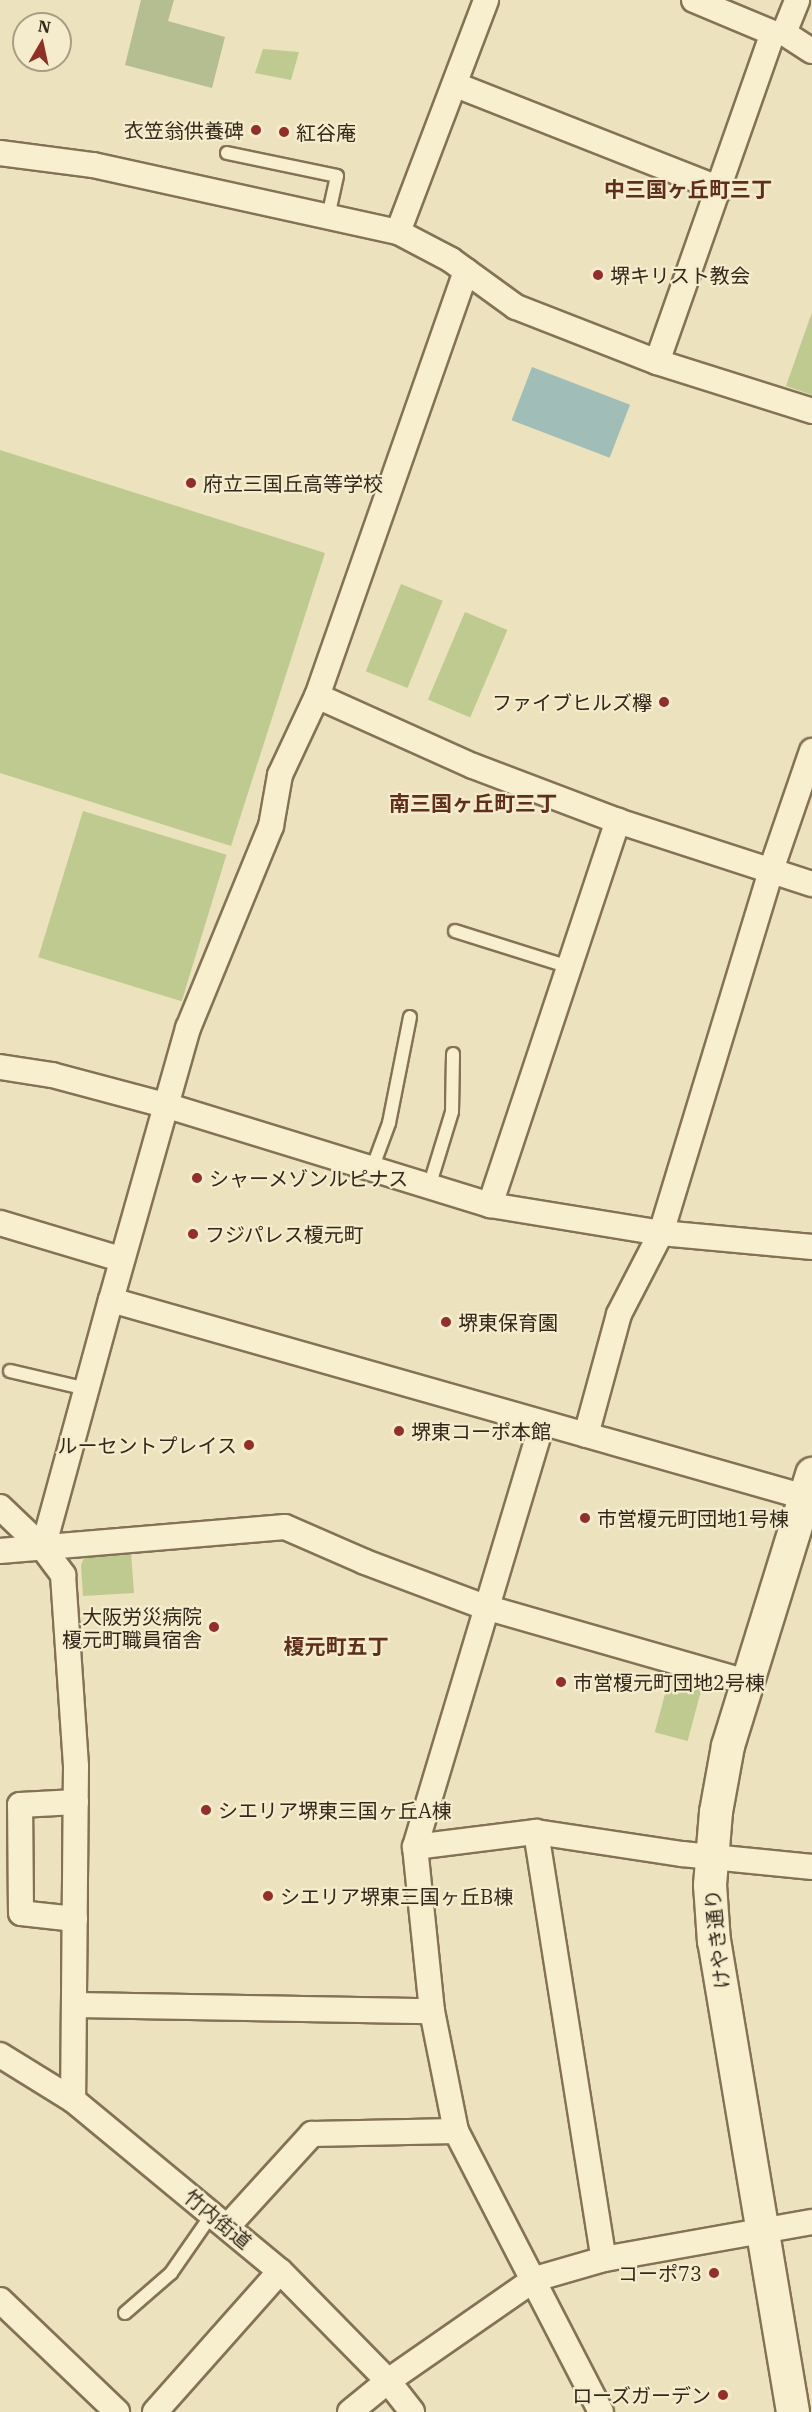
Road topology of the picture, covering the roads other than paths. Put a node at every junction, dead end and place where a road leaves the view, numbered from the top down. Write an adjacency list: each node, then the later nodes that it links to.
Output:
1 (486, 0): 6 (street)
2 (694, 0): 4 (street)
3 (797, 0): 4 (street)
4 (779, 33): 5 (street); 9 (street)
5 (812, 51)
6 (456, 85): 9 (street); 11 (street)
7 (0, 153): 10 (street)
8 (227, 153): 10 (lane)
9 (720, 189): 13 (street)
10 (328, 217): 11 (street)
11 (398, 232): 12 (street)
12 (466, 271): 13 (street); 15 (street)
13 (657, 362): 14 (street)
14 (812, 411)
15 (317, 696): 17 (street); 25 (street)
16 (812, 751): 18 (street)
17 (618, 821): 18 (street); 21 (street)
18 (771, 870): 19 (street); 30 (street)
19 (812, 884)
20 (454, 931): 21 (lane)
21 (569, 968): 28 (street)
22 (410, 1017): 26 (lane)
23 (453, 1054): 27 (lane)
24 (0, 1067): 25 (street)
25 (165, 1105): 26 (street); 32 (street)
26 (372, 1169): 27 (street)
27 (429, 1187): 28 (street)
28 (490, 1206): 30 (street)
29 (0, 1223): 32 (street)
30 (661, 1233): 31 (street); 37 (street)
31 (812, 1247)
32 (120, 1259): 33 (street)
33 (111, 1300): 35 (street); 36 (street)
34 (10, 1371): 35 (lane)
35 (87, 1389): 40 (street)
36 (542, 1424): 37 (street); 42 (street)
37 (586, 1435): 38 (street)
38 (809, 1490): 43 (street, けやき通り)
39 (0, 1507): 40 (street)
40 (43, 1548): 41 (street); 42 (street); 44 (street)
41 (0, 1551)
42 (485, 1607): 43 (street); 46 (street)
43 (747, 1682): 47 (street, けやき通り)
44 (76, 1802): 49 (street); 49 (street)
45 (536, 1832): 46 (street); 47 (street); 58 (street)
46 (415, 1847): 51 (street)
47 (712, 1857): 48 (street); 57 (street, けやき通り)
48 (812, 1867)
49 (75, 1919): 50 (street)
50 (75, 2004): 51 (street); 53 (street)
51 (432, 2011): 54 (street)
52 (0, 2055): 53 (street, 竹内街道)
53 (72, 2100): 55 (street, 竹内街道)
54 (456, 2131): 55 (street); 60 (street)
55 (220, 2220): 59 (street, 竹内街道); 62 (lane)
56 (812, 2222): 57 (street)
57 (762, 2229): 58 (street); 69 (street, けやき通り)
58 (604, 2259): 60 (street)
59 (280, 2271): 63 (street, 竹内街道); 65 (street)
60 (535, 2279): 63 (street); 68 (street)
61 (0, 2300): 64 (street)
62 (126, 2313)
63 (388, 2381): 66 (street); 67 (street, 竹内街道)
64 (117, 2412)
65 (155, 2412)
66 (351, 2412)
67 (412, 2412)
68 (601, 2412)
69 (793, 2412)

